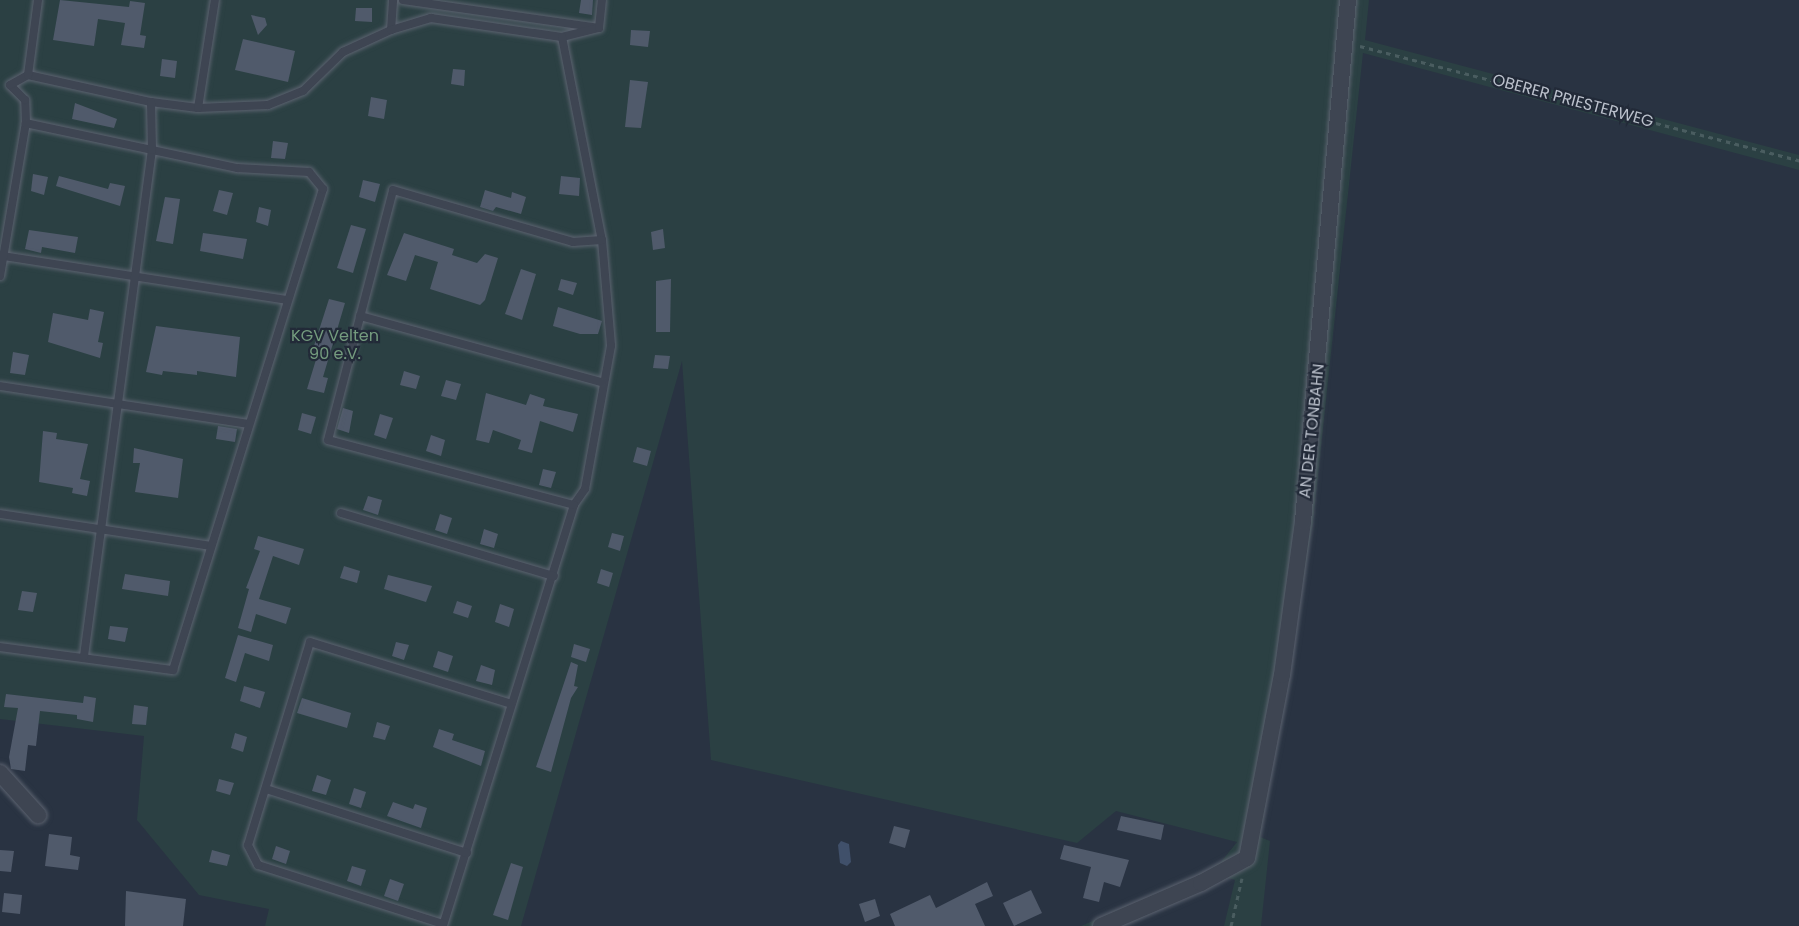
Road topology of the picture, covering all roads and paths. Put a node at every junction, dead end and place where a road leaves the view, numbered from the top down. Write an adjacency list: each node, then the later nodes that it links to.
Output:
1 (38, 0): 11 (lane)
2 (215, 0): 15 (lane)
3 (393, 0): 8 (lane)
4 (403, 0): 7 (lane)
5 (602, 0): 7 (lane)
6 (1348, 0): 10 (street, AN DER TONBAHN)
7 (599, 28): 9 (lane)
8 (392, 30): 9 (lane); 15 (lane)
9 (562, 37): 19 (lane)
10 (1346, 44): 18 (path, OBERER PRIESTERWEG); 42 (street, AN DER TONBAHN)
11 (28, 75): 13 (lane); 14 (lane)
12 (0, 84): 13 (lane)
13 (10, 84): 16 (lane)
14 (151, 102): 15 (lane); 17 (lane)
15 (198, 108)
16 (26, 123): 17 (lane); 20 (lane)
17 (152, 150): 22 (lane); 23 (lane)
18 (1799, 160)
19 (602, 240): 24 (lane); 25 (lane)
20 (3, 256): 21 (lane); 22 (lane)
21 (0, 276)
22 (136, 277): 23 (lane); 27 (lane)
23 (286, 300): 28 (lane)
24 (360, 316): 25 (lane); 29 (lane)
25 (602, 382): 29 (lane)
26 (0, 386): 27 (lane)
27 (120, 403): 28 (lane); 32 (lane)
28 (248, 424): 33 (lane)
29 (574, 505): 34 (lane)
30 (341, 513): 34 (lane)
31 (0, 514): 32 (lane)
32 (101, 529): 33 (lane); 36 (lane)
33 (211, 546): 36 (lane)
34 (554, 576): 37 (lane)
35 (0, 647): 36 (lane)
36 (84, 656)
37 (511, 704): 39 (lane); 41 (lane)
38 (0, 773): 40 (street)
39 (266, 789): 41 (lane); 43 (lane)
40 (38, 815)
41 (467, 853): 43 (lane)
42 (1246, 858): 44 (street); 45 (path)
43 (443, 925)
44 (1101, 926)
45 (1232, 926)

